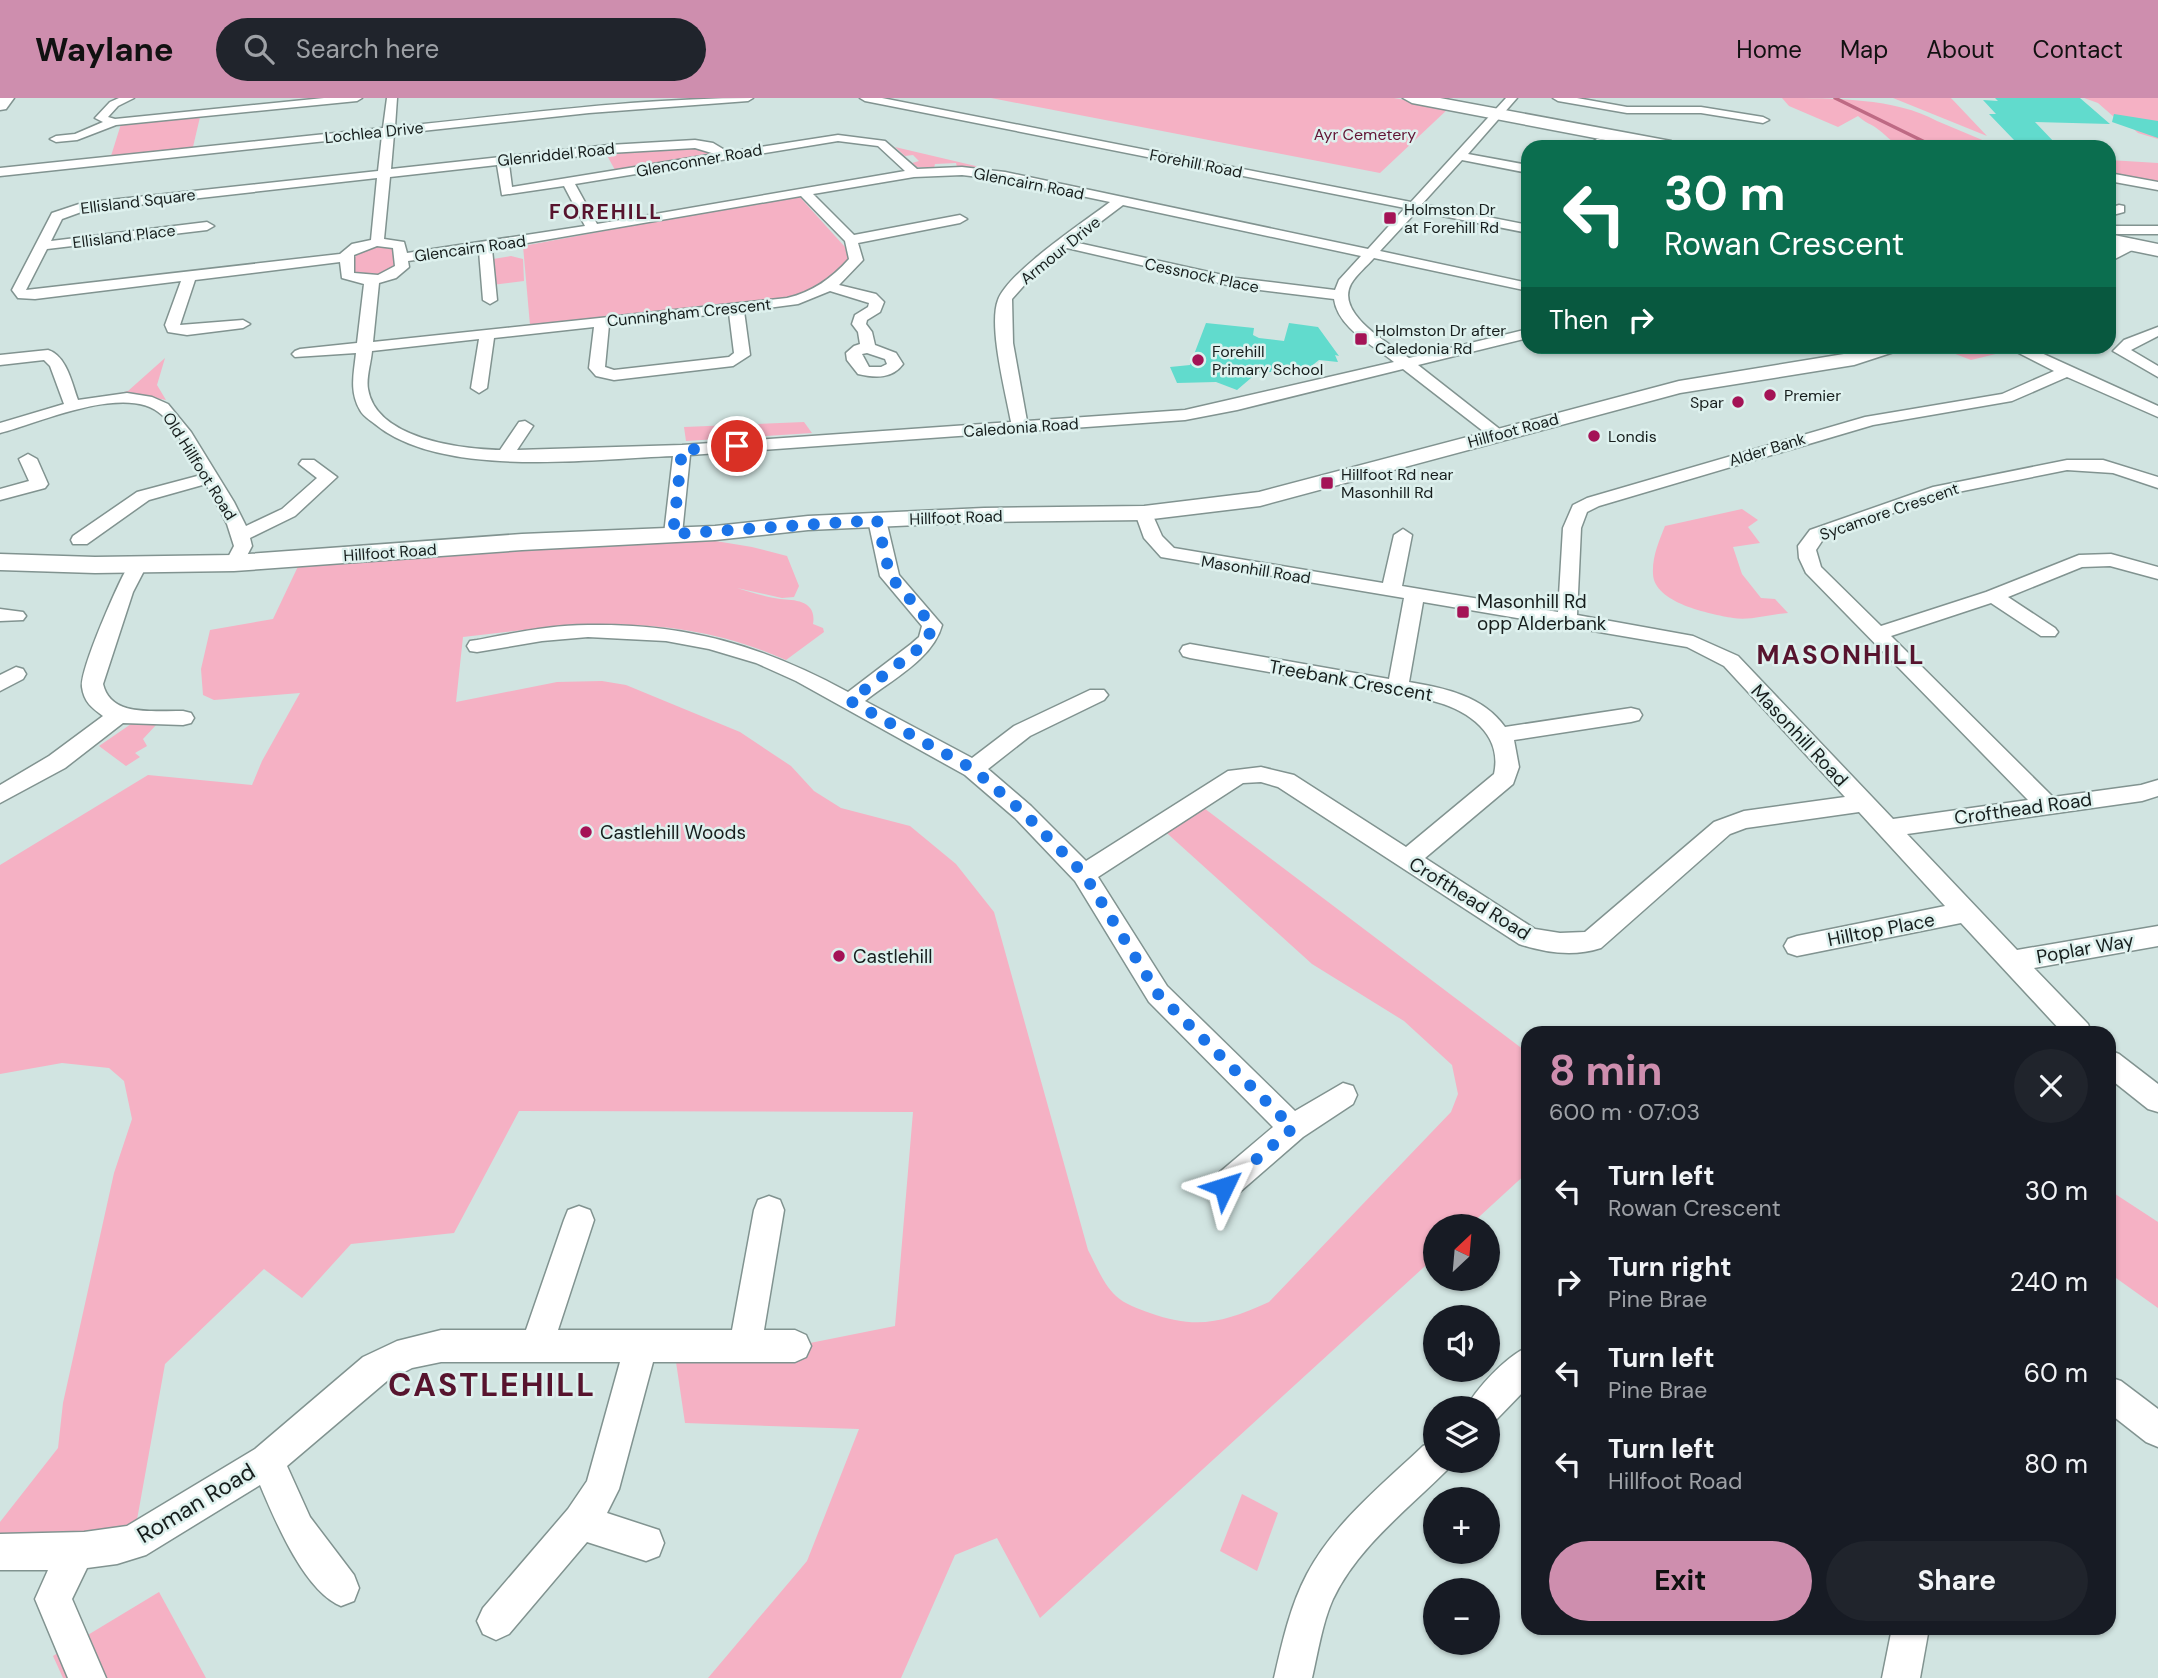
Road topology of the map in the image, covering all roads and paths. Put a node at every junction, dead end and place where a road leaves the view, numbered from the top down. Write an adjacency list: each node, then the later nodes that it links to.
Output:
1 (5, 98): 11 (main road)
2 (129, 98): 15 (street)
3 (357, 98): 10 (street)
4 (392, 98): 18 (street)
5 (748, 98): 18 (street, Lochlea Drive)
6 (865, 98): 34 (street, Forehill Road)
7 (1412, 98): 13 (main road)
8 (1513, 98): 13 (street)
9 (1559, 98): 12 (street)
10 (287, 102): 15 (street)
11 (0, 105)
12 (1627, 110): 14 (street); 16 (street)
13 (1496, 113): 20 (main road); 23 (street)
14 (1763, 120)
15 (114, 122): 19 (street)
16 (1627, 124)
17 (804, 126): 21 (street)
18 (388, 130): 26 (street, Lochlea Drive); 27 (street)
19 (56, 139)
20 (1635, 140)
21 (817, 141): 22 (street, Glenconner Road); 28 (street, Glenconner Road)
22 (726, 156): 24 (street, Glenriddel Road); 30 (street, Glenconner Road)
23 (1459, 156): 25 (street); 34 (street)
24 (503, 160): 27 (street, Glenriddel Road); 30 (street, Glenconner Road)
25 (1521, 168)
26 (0, 172)
27 (383, 173): 35 (street, Ellisland Square); 43 (street)
28 (914, 173): 32 (street, Glencairn Road); 33 (street, Glencairn Road)
29 (2116, 178): 31 (street)
30 (568, 183): 38 (street)
31 (2158, 186)
32 (804, 192): 38 (street, Glencairn Road); 42 (street)
33 (1120, 201): 44 (street, Armour Drive); 48 (street, Glencairn Road)
34 (1415, 206): 37 (street, Forehill Road); 48 (street)
35 (212, 214): 45 (street, Ellisland Place); 45 (street, Ellisland Square)
36 (960, 219): 42 (street)
37 (1521, 228)
38 (593, 229): 46 (street, Glencairn Road)
39 (2158, 230): 40 (street)
40 (2116, 235)
41 (2116, 236): 47 (main road)
42 (850, 240): 54 (street, Cunningham Crescent)
43 (377, 242): 49 (street); 50 (street)
44 (1066, 244): 55 (street, Cessnock Place); 78 (street, Armour Drive)
45 (41, 246): 51 (street, Ellisland Square)
46 (485, 246): 50 (street, Glencairn Road); 56 (street)
47 (2158, 250)
48 (1371, 254): 53 (street, Glencairn Road); 55 (street)
49 (346, 257): 51 (street, Ellisland Square); 52 (street)
50 (402, 258): 52 (street)
51 (190, 275): 59 (street)
52 (372, 280): 63 (street, Caledonia Road)
53 (1521, 286)
54 (828, 287): 57 (street, Cunningham Crescent); 64 (street)
55 (1340, 295): 69 (street)
56 (489, 300)
57 (736, 307): 58 (street, Cunningham Crescent); 58 (street)
58 (602, 320): 61 (street, Cunningham Crescent)
59 (243, 324)
60 (2158, 331): 71 (street)
61 (487, 334): 63 (street, Cunningham Crescent); 72 (street)
62 (1521, 335): 69 (street, Caledonia Road)
63 (366, 345): 65 (street, Cunningham Crescent); 81 (street, Caledonia Road)
64 (868, 348)
65 (300, 353)
66 (1869, 354): 79 (street, Hillfoot Road)
67 (2029, 354): 70 (street)
68 (0, 360): 74 (street)
69 (1406, 364): 78 (street, Caledonia Road); 79 (street)
70 (2066, 371): 73 (street); 100 (street, Alder Bank)
71 (2158, 373): 73 (street)
72 (479, 388)
73 (2115, 393): 75 (street)
74 (73, 407): 77 (street, Old Hillfoot Road); 84 (street, Old Hillfoot Road)
75 (2158, 412)
76 (525, 426): 81 (street)
77 (0, 428)
78 (1020, 428): 80 (street, Caledonia Road)
79 (1498, 434): 87 (street, Hillfoot Road)
80 (682, 450): 81 (street, Caledonia Road); 89 (street)
81 (505, 456)
82 (28, 459): 86 (street)
83 (308, 464): 90 (street)
84 (210, 478): 90 (street, Old Hillfoot Road); 92 (street)
85 (2158, 484): 102 (street, Sycamore Crescent)
86 (0, 495)
87 (1144, 513): 88 (street, Hillfoot Road); 97 (street, Masonhill Road)
88 (877, 520): 89 (street, Hillfoot Road); 107 (street)
89 (673, 534): 94 (street, Hillfoot Road)
90 (241, 535): 94 (street, Old Hillfoot Road)
91 (1403, 535): 97 (street)
92 (80, 540)
93 (0, 562): 95 (street, Hillfoot Road)
94 (234, 563): 95 (street, Hillfoot Road)
95 (138, 565): 109 (street)
96 (2158, 573): 99 (street)
97 (1391, 591): 98 (street, Masonhill Road)
98 (1415, 595): 100 (street, Masonhill Road); 105 (street)
99 (1993, 596): 101 (street); 102 (street)
100 (1567, 620): 115 (street, Masonhill Road)
101 (2048, 632)
102 (1876, 634): 116 (street, Sycamore Crescent)
103 (477, 646): 107 (street)
104 (1190, 651): 105 (street, Treebank Crescent)
105 (1398, 688): 111 (street, Treebank Crescent)
106 (1097, 695): 112 (street)
107 (850, 701): 112 (street)
108 (1631, 715): 111 (street)
109 (118, 716): 110 (street); 114 (street)
110 (183, 718)
111 (1500, 735): 118 (street)
112 (973, 769): 119 (street)
113 (2158, 788): 116 (street, Crofthead Road)
114 (0, 795)
115 (1864, 803): 117 (street, Masonhill Road); 118 (street, Crofthead Road)
116 (2046, 804): 117 (street, Crofthead Road)
117 (1888, 828): 120 (street, Masonhill Road)
118 (1408, 859): 119 (street, Crofthead Road)
119 (1084, 874): 128 (street)
120 (1966, 912): 122 (street, Hilltop Place); 123 (street, Masonhill Road)
121 (2158, 936): 123 (street, Poplar Way)
122 (1797, 946)
123 (2012, 961): 124 (street, Masonhill Road)
124 (2072, 1026)
125 (2116, 1067): 127 (street)
126 (1342, 1096): 128 (street)
127 (2158, 1100)
128 (1293, 1128): 129 (street)
129 (1224, 1187)
130 (769, 1210): 132 (street)
131 (579, 1220): 133 (street)
132 (745, 1345): 134 (street, Roman Road); 135 (street, Roman Road)
133 (537, 1346): 134 (street, Roman Road); 140 (street, Roman Road)
134 (641, 1346): 142 (street)
135 (795, 1346)
136 (1521, 1370): 137 (street)
137 (1496, 1396)
138 (2116, 1398): 139 (street)
139 (2158, 1430)
140 (267, 1461): 144 (street, Roman Road); 146 (street, Roman Road)
141 (1423, 1470): 150 (street)
142 (581, 1522): 143 (street); 147 (street)
143 (646, 1542)
144 (76, 1551): 145 (street, Roman Road); 149 (street)
145 (0, 1552)
146 (341, 1588)
147 (496, 1621)
148 (1909, 1635): 151 (street)
149 (87, 1678)
150 (1293, 1678)
151 (1900, 1678)

